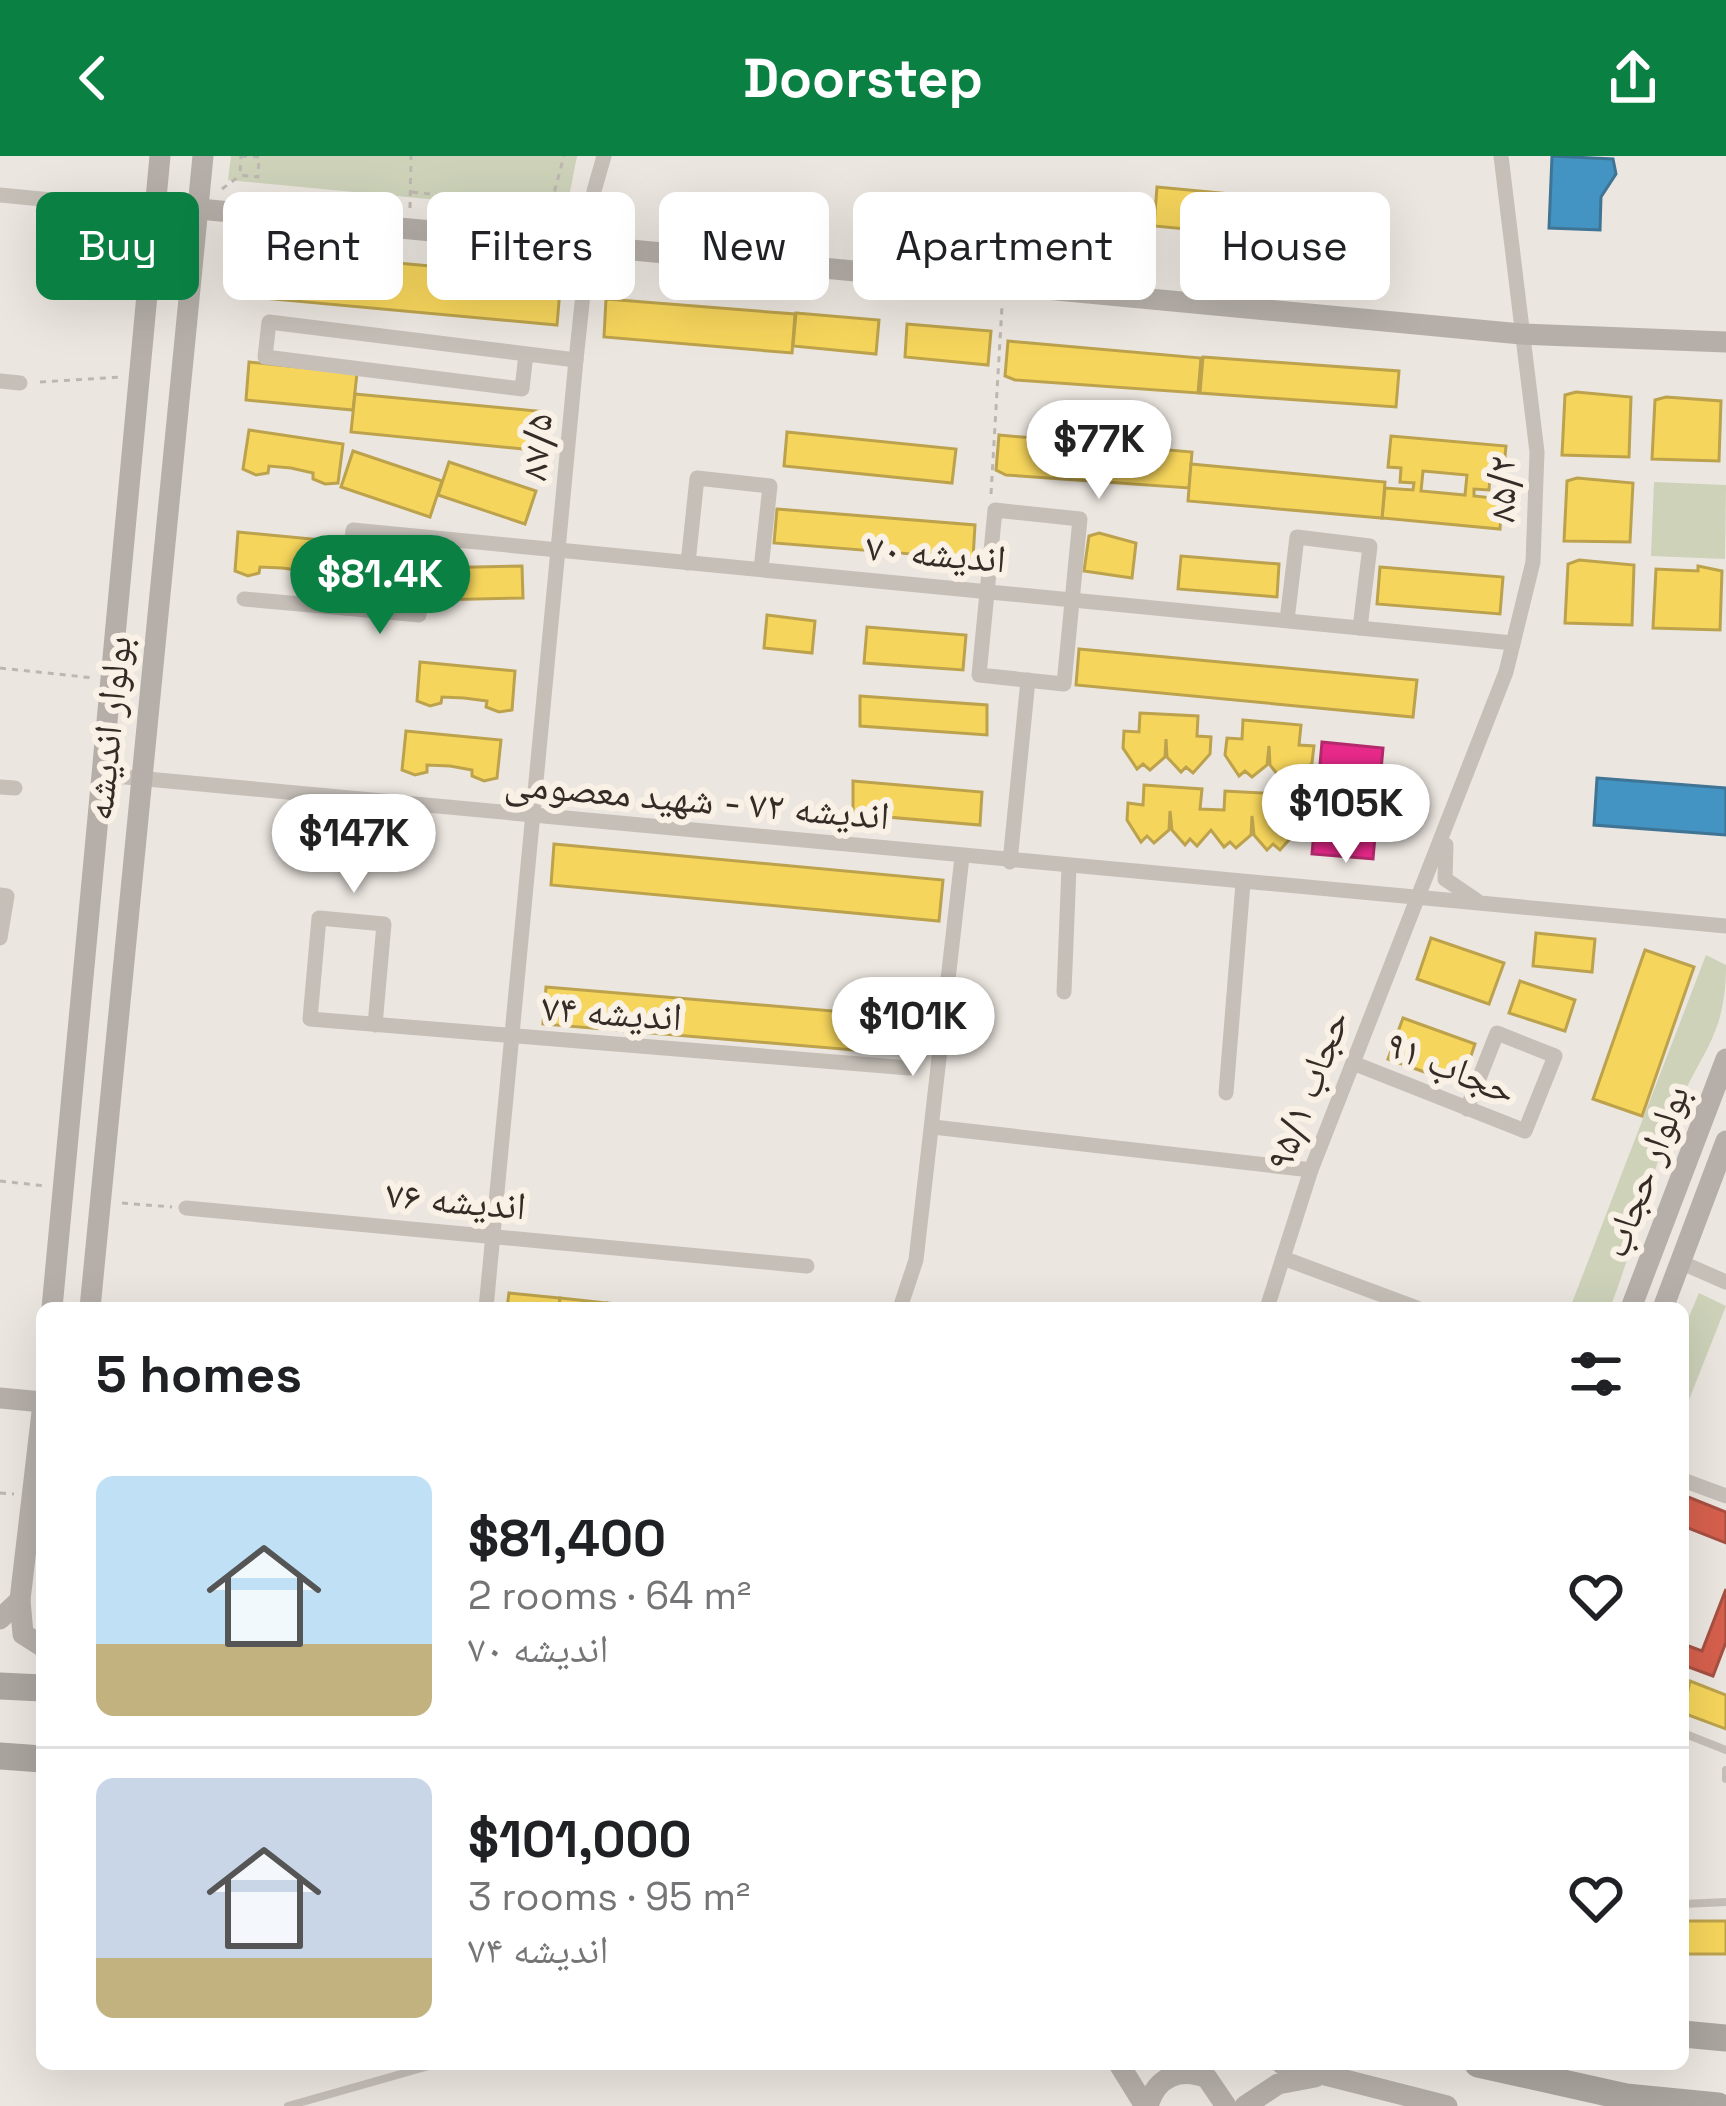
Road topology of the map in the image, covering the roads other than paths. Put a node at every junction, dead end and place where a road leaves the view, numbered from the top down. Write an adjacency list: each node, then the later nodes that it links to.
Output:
1 (160, 156): 5 (main road, بولوار اندیشه)
2 (203, 156): 9 (main road, بولوار اندیشه)
3 (604, 156): 6 (street, ۸۷/۵)
4 (1501, 156): 15 (street, ۸۵/۲)
5 (157, 192)
6 (594, 192)
7 (0, 195): 8 (street)
8 (36, 198)
9 (199, 209): 10 (main road)
10 (427, 232)
11 (635, 252): 15 (main road)
12 (147, 300): 33 (main road, بولوار اندیشه)
13 (189, 300): 34 (main road, بولوار اندیشه)
14 (584, 300): 18 (street, ۸۷/۵)
15 (1521, 334): 16 (main road); 31 (street, ۸۵/۲)
16 (1726, 342)
17 (526, 354): 17 (street); 18 (street)
18 (576, 360): 22 (street, ۸۷/۵)
19 (0, 381): 20 (street)
20 (20, 383)
21 (427, 538): 22 (street, اندیشه ۷۰); 28 (street); 28 (street, اندیشه ۷۰)
22 (560, 551): 23 (street, اندیشه ۷۰); 35 (street, ۸۷/۵)
23 (688, 563): 24 (street, اندیشه ۷۰); 24 (street)
24 (761, 569): 25 (street, اندیشه ۷۰)
25 (988, 591): 27 (street, اندیشه ۷۰); 27 (street); 32 (street)
26 (244, 599): 28 (street)
27 (1072, 599): 29 (street, اندیشه ۷۰); 32 (street)
28 (345, 608)
29 (1287, 620): 30 (street, اندیشه ۷۰); 30 (street)
30 (1360, 628): 31 (street, اندیشه ۷۰)
31 (1513, 643): 36 (street, ۸۵/۲)
32 (1028, 680): 38 (street)
33 (104, 775): 34 (street, اندیشه ۷۲ - شهید معصومی); 63 (main road, بولوار اندیشه)
34 (138, 779): 35 (street, اندیشه ۷۲ - شهید معصومی); 64 (main road, بولوار اندیشه)
35 (536, 817): 37 (street, اندیشه ۷۲ - شهید معصومی); 48 (street, ۸۷/۵)
36 (1449, 821): 42 (street, حجاب ۹۵/۱); 43 (street)
37 (962, 857): 38 (street, اندیشه ۷۲ - شهید معصومی); 54 (street)
38 (1010, 862): 39 (street, اندیشه ۷۲ - شهید معصومی)
39 (1069, 867): 40 (street, اندیشه ۷۲ - شهید معصومی); 46 (street)
40 (1243, 883): 42 (street, اندیشه ۷۲ - شهید معصومی); 52 (street)
41 (3, 895): 45 (street)
42 (1416, 898): 43 (street, اندیشه ۷۲ - شهید معصومی); 50 (street, حجاب ۹۵/۱)
43 (1490, 905): 44 (street, اندیشه ۷۲ - شهید معصومی)
44 (1726, 926)
45 (0, 938)
46 (1064, 992)
47 (375, 1025): 47 (street, اندیشه ۷۴); 48 (street, اندیشه ۷۴)
48 (514, 1038): 51 (street, اندیشه ۷۴); 58 (street, ۸۷/۵)
49 (1726, 1059): 69 (main road, بولوار حجاب)
50 (1353, 1063): 53 (street, حجاب ۹۱); 56 (street, حجاب ۹۵/۱)
51 (909, 1067)
52 (1226, 1093)
53 (1467, 1109): 53 (street, حجاب ۹۱)
54 (933, 1126): 56 (street); 66 (street)
55 (1726, 1141): 60 (main road, بولوار حجاب)
56 (1311, 1170): 59 (street, حجاب ۹۵/۱)
57 (186, 1208): 58 (street, اندیشه ۷۶)
58 (493, 1236): 61 (street, اندیشه ۷۶); 65 (street, ۸۷/۵)
59 (1283, 1258): 67 (street, حجاب ۹۵/۱); 68 (street)
60 (1680, 1262): 62 (street); 70 (main road, بولوار حجاب)
61 (807, 1265)
62 (1726, 1282)
63 (53, 1302)
64 (91, 1302)
65 (487, 1302)
66 (903, 1302)
67 (1269, 1302)
68 (1387, 1302)
69 (1633, 1302)
70 (1665, 1302)
71 (0, 1398): 72 (main road)
72 (36, 1401)
73 (36, 1463): 76 (main road)
74 (1689, 1482): 75 (street)
75 (1726, 1496)
76 (20, 1600): 77 (main road); 78 (main road)
77 (0, 1619)
78 (36, 1642)
79 (0, 1686): 80 (highway)
80 (36, 1688)
81 (1689, 1735): 82 (lane)
82 (1726, 1750)
83 (0, 1756): 84 (highway)
84 (36, 1759)
85 (1726, 1770): 86 (lane)
86 (1726, 1780)
87 (1726, 1902): 88 (lane)
88 (1689, 1904)
89 (1689, 2035): 90 (highway)
90 (1726, 2038)
91 (415, 2070): 96 (lane)
92 (1123, 2070): 97 (main road)
93 (1310, 2070): 95 (main road)
94 (1505, 2070): 101 (highway)
95 (1328, 2074): 99 (main road); 100 (main road)
96 (288, 2106)
97 (1147, 2106): 98 (main road)
98 (1226, 2106)
99 (1245, 2106)
100 (1447, 2106)
101 (1718, 2106)

